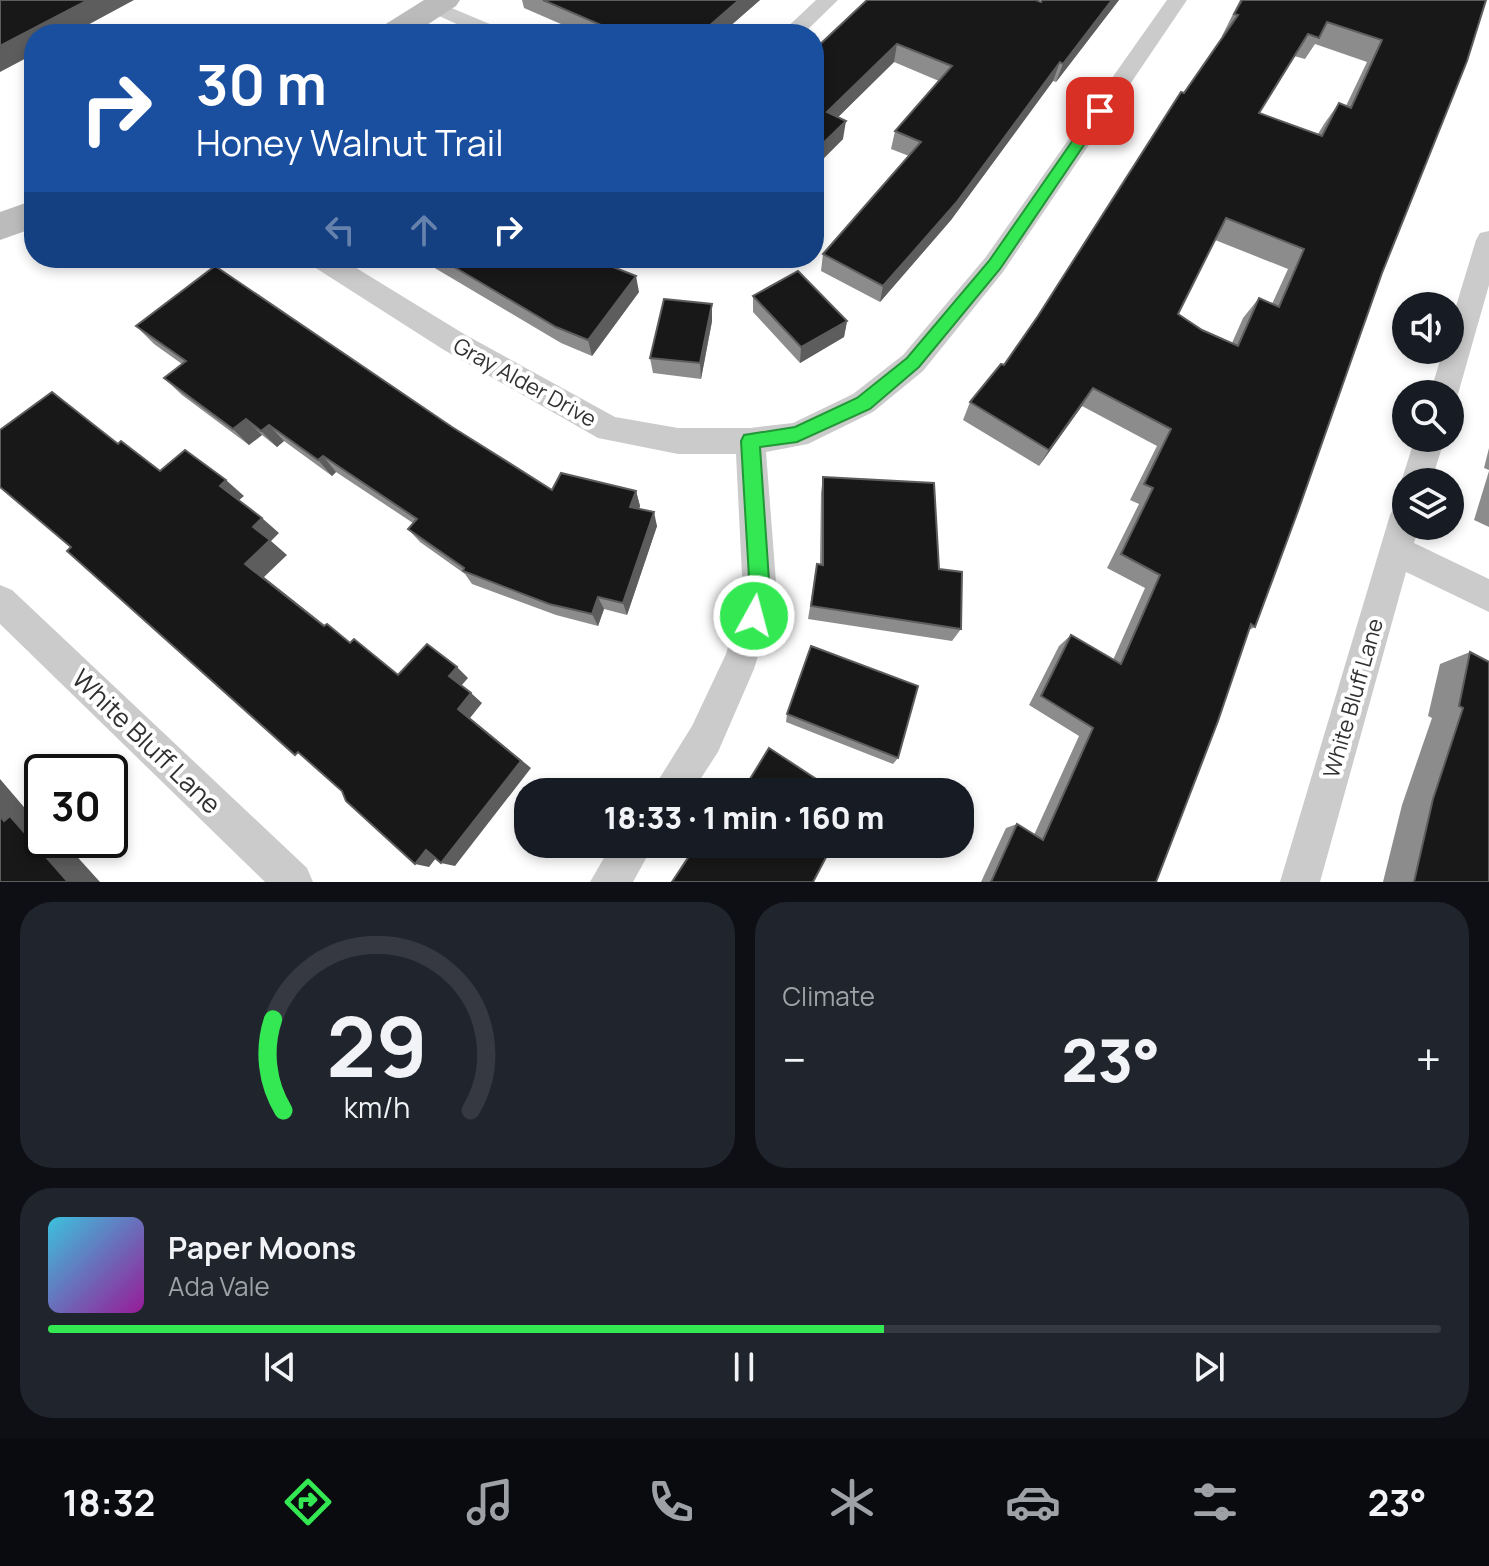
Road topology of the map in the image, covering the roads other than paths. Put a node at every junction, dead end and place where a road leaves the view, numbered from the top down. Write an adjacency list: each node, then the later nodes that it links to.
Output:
1 (828, 0): 6 (street)
2 (1177, 0): 12 (street, Gray Alder Drive)
3 (440, 3): 4 (street); 5 (street)
4 (407, 24)
5 (479, 24)
6 (802, 24)
7 (24, 217): 8 (street)
8 (0, 227)
9 (1489, 240): 11 (street)
10 (336, 268): 12 (street, Gray Alder Drive)
11 (1448, 380)
12 (750, 441): 17 (street)
13 (1398, 540): 14 (street, White Bluff Lane)
14 (1395, 550): 15 (street); 21 (street, White Bluff Lane)
15 (1489, 596)
16 (0, 601): 19 (street, White Bluff Lane)
17 (679, 778)
18 (626, 858): 20 (street)
19 (293, 882)
20 (610, 882)
21 (1300, 882)

